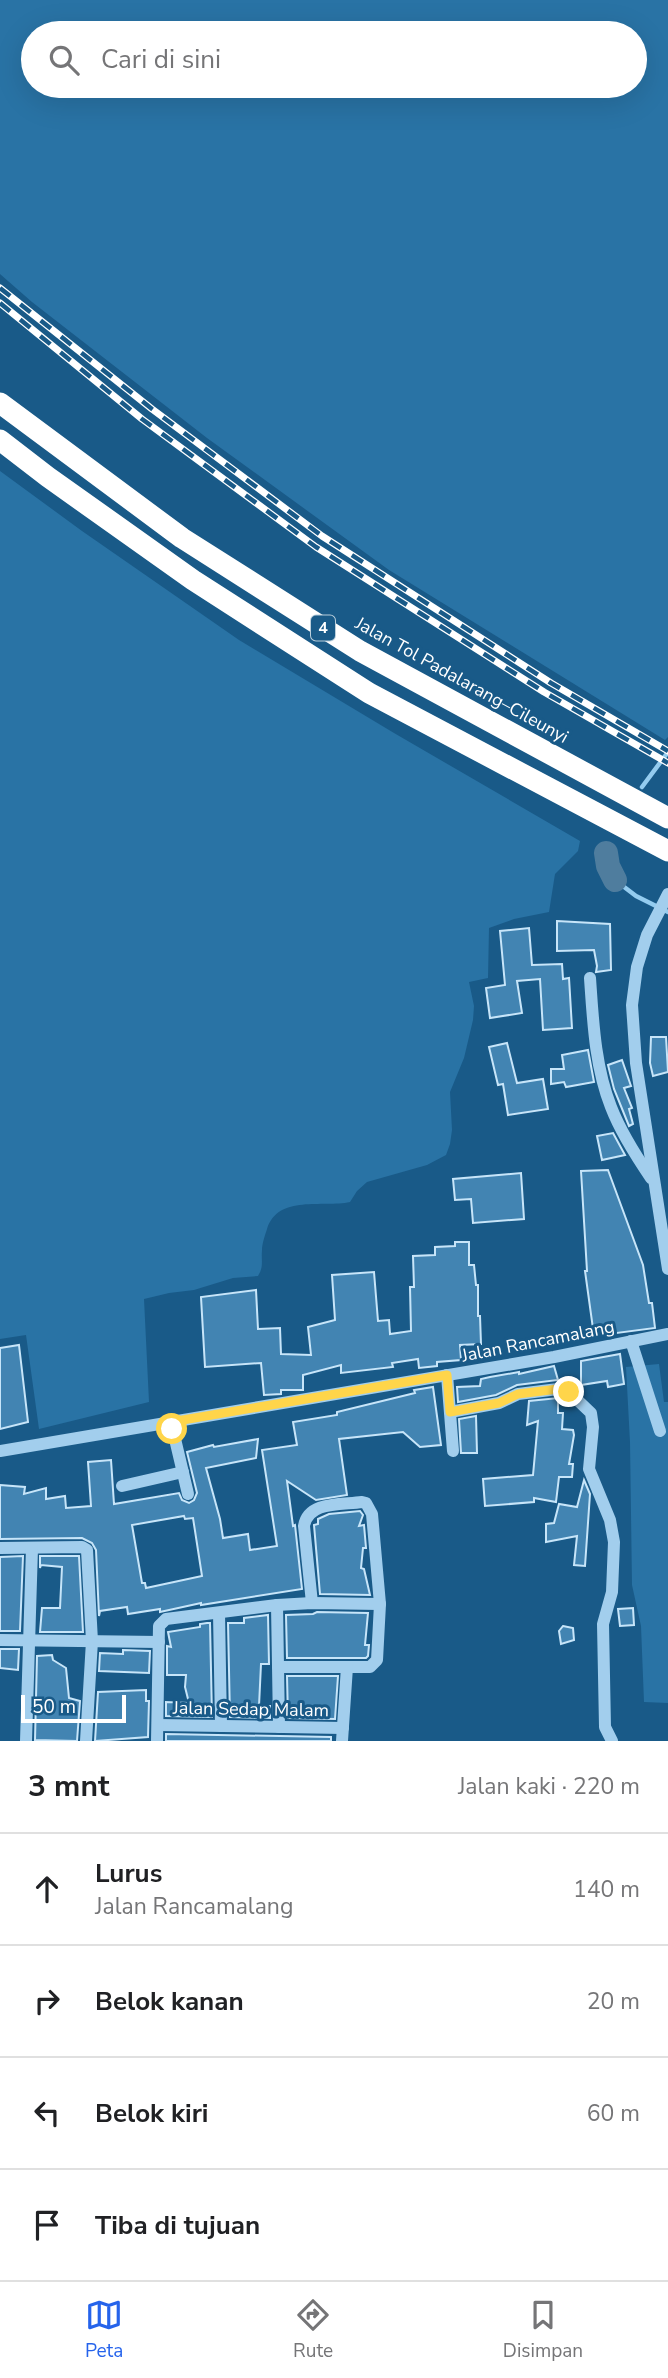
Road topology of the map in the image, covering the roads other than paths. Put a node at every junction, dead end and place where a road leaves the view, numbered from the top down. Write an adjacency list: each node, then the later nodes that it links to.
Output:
1 (0, 403): 3 (highway, Jalan Tol Padalarang–Cileunyi / 4)
2 (0, 440): 4 (highway, 4)
3 (668, 818)
4 (668, 851)
5 (668, 894): 7 (street)
6 (590, 978): 7 (street)
7 (653, 1182): 8 (street)
8 (668, 1269)
9 (668, 1334): 10 (street, Jalan Rancamalang)
10 (631, 1341): 11 (street, Jalan Rancamalang); 14 (street)
11 (447, 1375): 12 (street); 13 (street, Jalan Rancamalang)
12 (450, 1412): 16 (street); 39 (street)
13 (172, 1426): 15 (street, Jalan Rancamalang); 17 (street)
14 (660, 1431)
15 (0, 1451)
16 (453, 1451)
17 (183, 1472): 18 (street); 19 (street)
18 (122, 1486)
19 (188, 1494)
20 (0, 1548): 21 (street)
21 (32, 1548): 27 (street); 28 (street)
22 (312, 1603): 23 (street); 23 (street); 24 (street)
23 (380, 1604): 31 (street)
24 (277, 1605): 25 (street); 30 (street)
25 (219, 1613): 29 (street); 33 (street)
26 (0, 1640): 27 (street)
27 (27, 1640): 28 (street); 36 (street)
28 (92, 1641): 29 (street); 37 (street)
29 (159, 1642): 32 (street)
30 (278, 1667): 31 (street); 34 (street)
31 (347, 1667): 35 (street)
32 (158, 1724): 33 (street, Jalan Sedap Malam); 38 (street)
33 (221, 1726): 34 (street, Jalan Sedap Malam)
34 (279, 1727): 35 (street, Jalan Sedap Malam)
35 (342, 1735)
36 (26, 1741)
37 (86, 1741)
38 (157, 1741)
39 (612, 1741)

